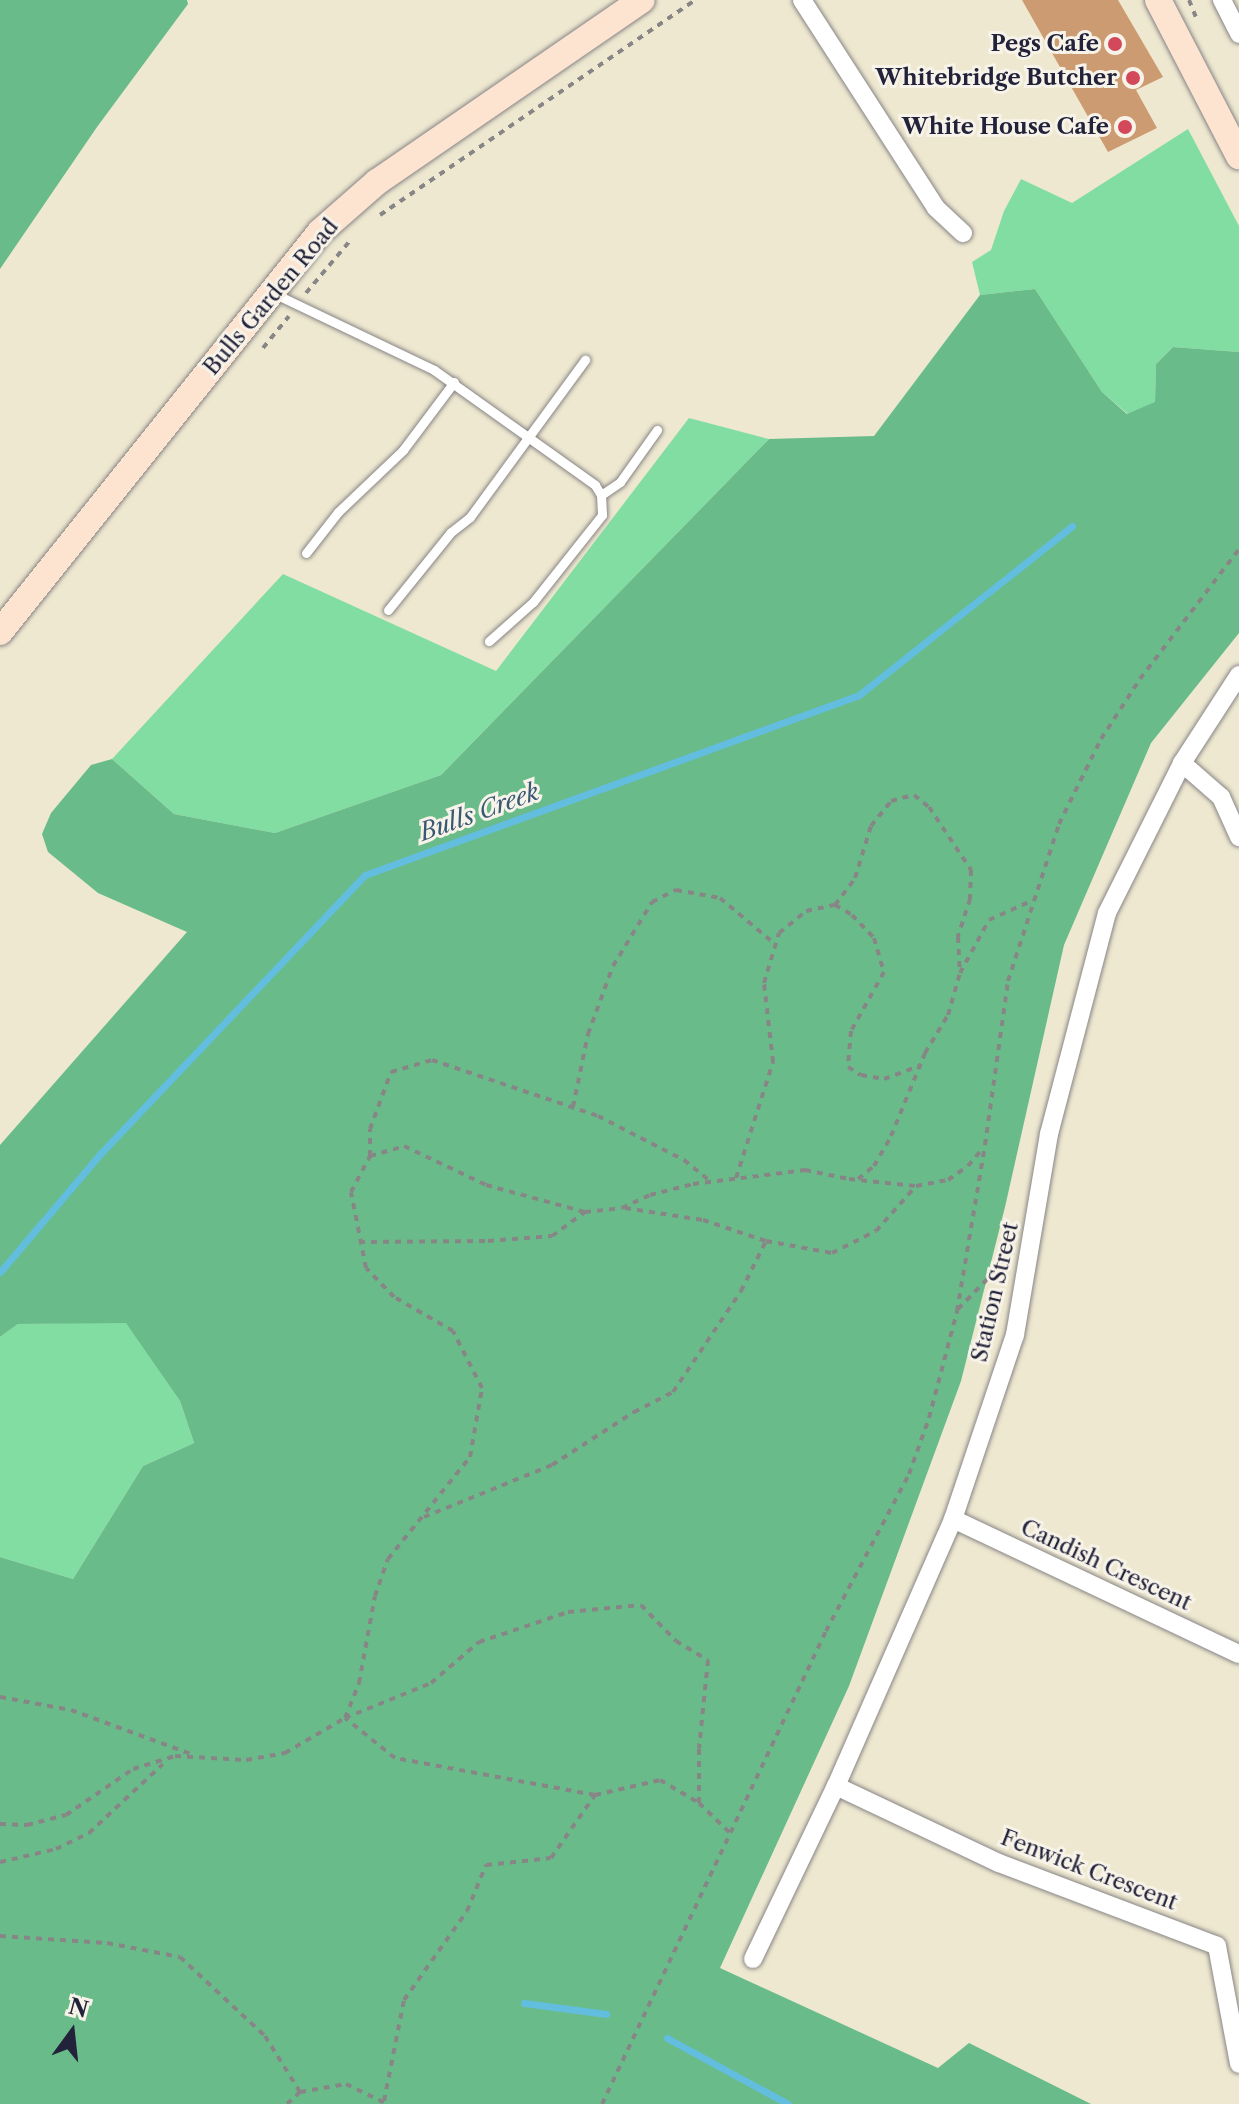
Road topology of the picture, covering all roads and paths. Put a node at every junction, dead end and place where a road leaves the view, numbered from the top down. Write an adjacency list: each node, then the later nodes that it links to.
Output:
1 (642, 0): 11 (main road, Bulls Garden Road)
2 (695, 0): 8 (path)
3 (802, 0): 9 (street)
4 (1158, 0): 7 (main road)
5 (1222, 0): 6 (street)
6 (1239, 34)
7 (1239, 156)
8 (375, 218)
9 (963, 233)
10 (357, 235): 12 (path)
11 (272, 292): 12 (lane); 22 (main road, Bulls Garden Road)
12 (298, 304): 13 (path); 15 (lane)
13 (263, 348)
14 (585, 360): 17 (lane)
15 (454, 382): 17 (lane); 20 (lane)
16 (657, 430): 18 (lane)
17 (531, 437): 18 (lane); 21 (lane)
18 (601, 495): 23 (lane)
19 (1239, 549): 27 (path)
20 (306, 553)
21 (388, 610)
22 (0, 632)
23 (489, 641)
24 (1239, 675): 25 (street, Station Street)
25 (1182, 763): 26 (street); 43 (street, Station Street)
26 (1239, 837)
27 (1031, 901): 30 (path); 33 (path)
28 (835, 905): 29 (path); 30 (path); 31 (path)
29 (775, 945): 32 (path); 35 (path)
30 (960, 973): 31 (path)
31 (922, 1065): 36 (path)
32 (573, 1107): 34 (path); 37 (path)
33 (985, 1145): 38 (path); 44 (path)
34 (370, 1156): 40 (path); 42 (path)
35 (736, 1178): 36 (path); 37 (path)
36 (856, 1180): 38 (path)
37 (711, 1182): 39 (path)
38 (916, 1186): 41 (path)
39 (622, 1208): 40 (path); 41 (path)
40 (585, 1212): 42 (path)
41 (766, 1241): 45 (path)
42 (359, 1242): 45 (path)
43 (1033, 1242): 44 (path); 46 (street, Station Street)
44 (957, 1311): 56 (path)
45 (421, 1518): 49 (path)
46 (953, 1519): 47 (street, Candish Crescent); 52 (street, Station Street)
47 (1239, 1654)
48 (0, 1697): 50 (path)
49 (345, 1718): 50 (path); 53 (path); 54 (path)
50 (196, 1756): 51 (path)
51 (165, 1762): 55 (path); 57 (path)
52 (836, 1786): 59 (street, Station Street); 60 (street, Fenwick Crescent)
53 (595, 1795): 54 (path); 62 (path)
54 (699, 1803): 56 (path)
55 (0, 1824)
56 (730, 1833): 64 (path)
57 (0, 1862)
58 (0, 1936): 61 (path)
59 (753, 1959)
60 (1239, 2064)
61 (300, 2092): 62 (path); 63 (path)
62 (386, 2103)
63 (287, 2104)
64 (602, 2104)

